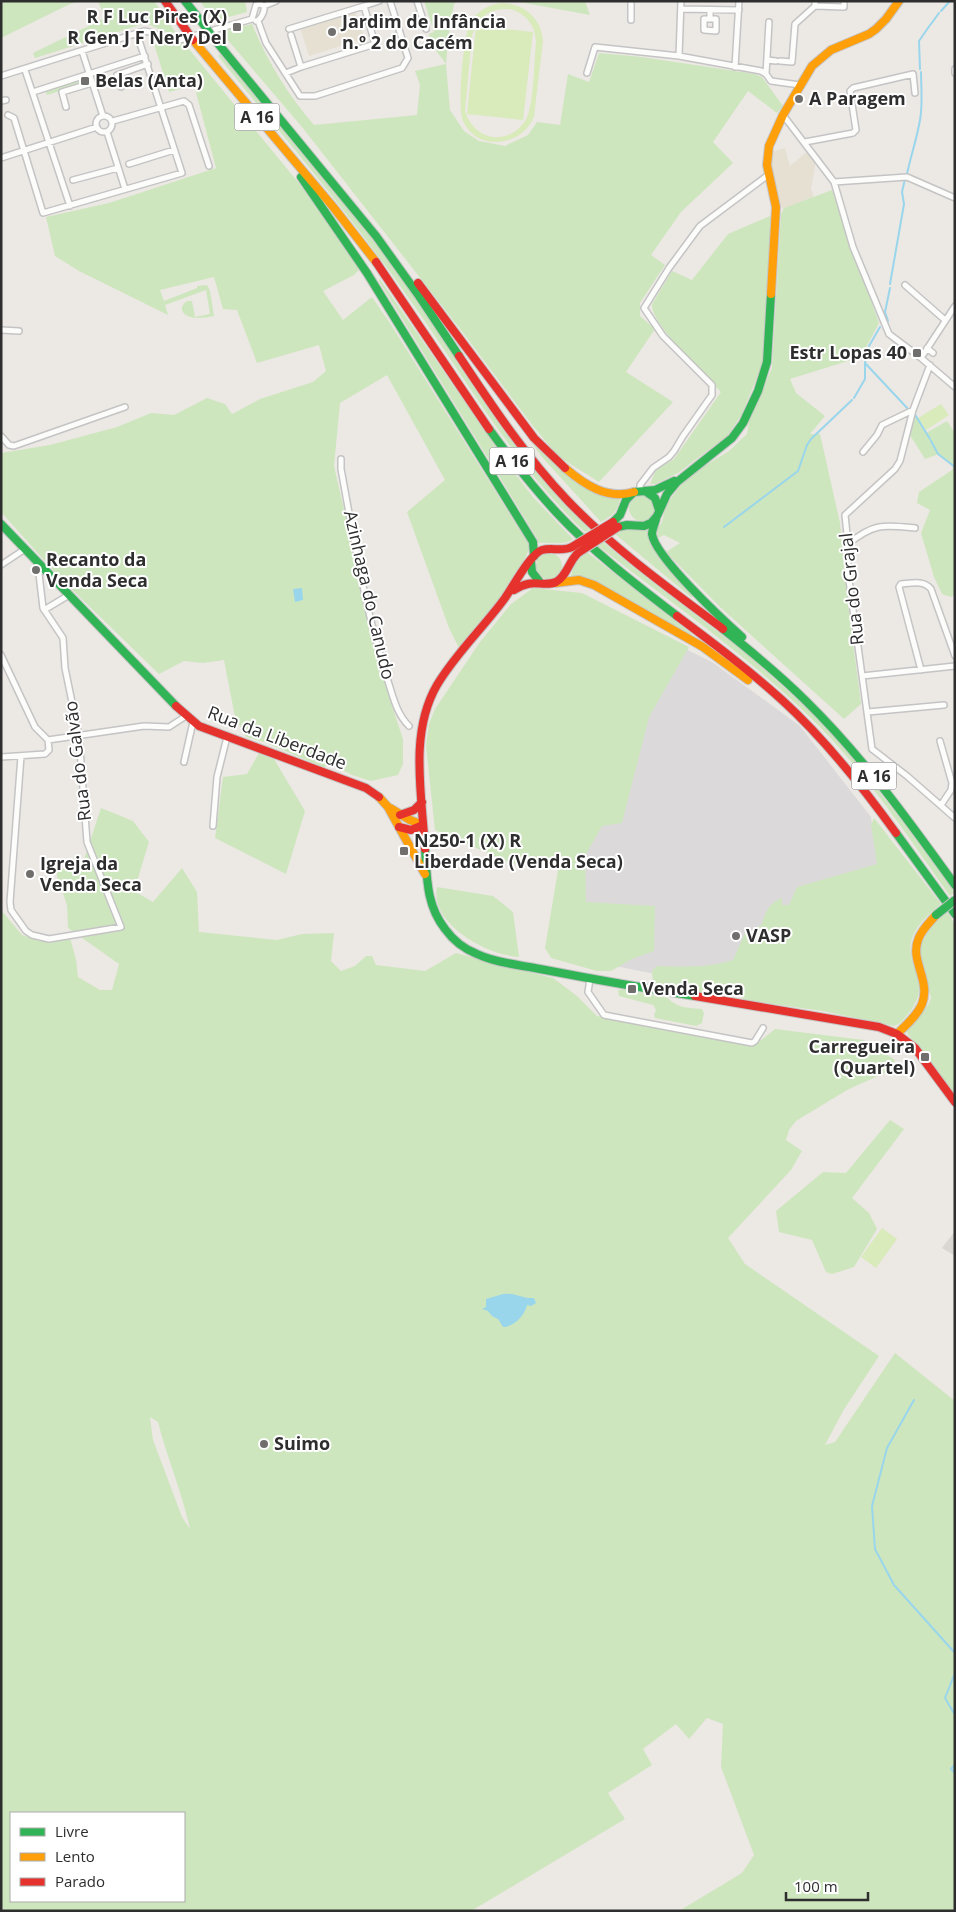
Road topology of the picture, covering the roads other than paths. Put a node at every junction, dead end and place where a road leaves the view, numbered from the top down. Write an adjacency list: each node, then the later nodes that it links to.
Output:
1 (165, 1): 62 (main road, A 16, bridge)
2 (185, 1): 27 (main road, A 16)
3 (190, 1): 27 (main road)
4 (252, 1): 18 (street)
5 (276, 1): 16 (street)
6 (379, 1): 17 (street)
7 (390, 1): 41 (street)
8 (417, 1): 29 (street)
9 (632, 1): 24 (street)
10 (681, 1): 19 (street)
11 (739, 1): 21 (street)
12 (899, 1): 48 (main road)
13 (815, 3): 14 (street); 35 (street)
14 (824, 4): 15 (street)
15 (844, 4)
16 (264, 6): 18 (street); 25 (street)
17 (364, 6): 28 (street); 38 (street)
18 (255, 8): 22 (street)
19 (681, 9): 20 (street); 34 (street)
20 (710, 10): 21 (street); 23 (street)
21 (739, 10): 37 (street)
22 (252, 19): 25 (street); 30 (street)
23 (710, 19)
24 (631, 20)
25 (258, 21): 41 (street)
26 (769, 22): 35 (street)
27 (203, 24): 75 (main road, A 16, bridge)
28 (289, 28)
29 (426, 29)
30 (137, 34): 32 (street); 33 (street)
31 (291, 35): 38 (street)
32 (82, 51): 40 (street); 44 (street)
33 (145, 56): 36 (street); 44 (street)
34 (679, 56): 37 (street); 42 (street)
35 (767, 60): 45 (street)
36 (148, 64): 49 (street); 53 (street)
37 (735, 66): 45 (street)
38 (301, 67): 41 (street)
39 (955, 69): 43 (street)
40 (25, 70): 46 (street); 50 (street)
41 (286, 73)
42 (588, 73)
43 (955, 73)
44 (89, 74): 47 (street); 50 (street)
45 (766, 74): 48 (street)
46 (1, 76)
47 (92, 83): 52 (street); 56 (street)
48 (800, 85): 55 (main road)
49 (121, 86)
50 (33, 92): 61 (street)
51 (915, 93): 60 (street)
52 (66, 107)
53 (161, 107): 57 (street); 63 (street); 67 (street)
54 (8, 115): 64 (street)
55 (783, 115): 60 (street); 69 (main road)
56 (103, 116): 57 (street); 58 (street)
57 (112, 121): 59 (street)
58 (97, 127): 59 (street); 61 (street)
59 (107, 132): 68 (street)
60 (805, 142): 71 (street)
61 (49, 144): 64 (street); 74 (street)
62 (283, 149): 105 (main road, A 16); 123 (main road, A 16)
63 (174, 150): 66 (street); 72 (street)
64 (25, 151): 65 (street); 74 (street)
65 (1, 158)
66 (129, 164)
67 (209, 166)
68 (118, 168): 70 (street); 72 (street)
69 (768, 175): 91 (main road); 93 (street)
70 (73, 180)
71 (834, 182): 73 (street); 83 (street)
72 (125, 189): 74 (street)
73 (955, 198)
74 (70, 206)
75 (377, 237): 93 (main road, A 16); 119 (main road, A 16)
76 (905, 285): 78 (street)
77 (955, 306): 78 (street)
78 (945, 320): 81 (street)
79 (1, 330): 80 (street)
80 (19, 331)
81 (927, 348): 82 (street); 83 (street)
82 (933, 353)
83 (921, 358): 84 (street)
84 (930, 365): 85 (street); 87 (street, Rua do Grajal)
85 (955, 386)
86 (125, 407): 88 (street)
87 (912, 410): 89 (street); 92 (street, Rua do Grajal)
88 (1, 436)
89 (863, 452)
90 (341, 459): 125 (street, Azinhaga do Canudo)
91 (685, 476): 93 (main road); 96 (main road)
92 (879, 484): 94 (street); 101 (street, Rua do Grajal)
93 (640, 491): 95 (main road); 96 (main road)
94 (882, 492)
95 (624, 506): 98 (main road); 99 (main road)
96 (657, 516): 99 (main road); 119 (main road, A 16)
97 (1, 524): 102 (main road, Rua da Liberdade)
98 (616, 525): 99 (main road); 104 (main road, bridge)
99 (635, 525)
100 (915, 528): 101 (street)
101 (848, 544): 118 (street, Rua do Grajal)
102 (25, 549): 106 (street); 107 (main road, Rua da Liberdade)
103 (554, 549): 104 (main road); 105 (main road); 108 (main road)
104 (575, 550): 108 (main road)
105 (533, 558): 109 (main road); 112 (main road)
106 (1, 565)
107 (42, 567): 111 (main road, Rua da Liberdade); 113 (street, Rua do Galvão)
108 (566, 567): 110 (main road)
109 (539, 582): 110 (main road); 112 (main road)
110 (555, 583): 123 (main road, A 16)
111 (69, 594): 113 (street); 122 (main road, Rua da Liberdade)
112 (505, 598): 133 (main road)
113 (44, 610): 126 (street, Rua do Galvão)
114 (1, 655): 128 (street)
115 (955, 656): 117 (street)
116 (955, 666): 117 (street)
117 (921, 670): 118 (street)
118 (862, 676): 121 (street, Rua do Grajal)
119 (781, 677): 142 (main road, A 16)
120 (944, 705): 121 (street)
121 (868, 712): 134 (street, Rua do Grajal)
122 (186, 716): 124 (main road, Rua da Liberdade); 126 (street)
123 (800, 717): 144 (main road, A 16)
124 (193, 722): 127 (main road, Rua da Liberdade); 132 (street)
125 (409, 726)
126 (79, 736): 128 (street); 130 (street, Rua do Galvão)
127 (227, 737): 135 (main road, Rua da Liberdade); 139 (street)
128 (48, 740): 130 (street)
129 (940, 741): 134 (street)
130 (22, 756): 131 (street)
131 (1, 758)
132 (184, 762)
133 (422, 802): 136 (main road); 138 (main road)
134 (941, 806): 137 (street)
135 (388, 807): 136 (main road); 140 (main road, Rua da Liberdade)
136 (400, 815): 138 (main road)
137 (955, 818)
138 (424, 825): 140 (main road); 141 (main road)
139 (213, 826)
140 (399, 827): 141 (main road, Rua da Liberdade)
141 (426, 878): 145 (main road)
142 (955, 885)
143 (955, 900): 147 (main road, bridge)
144 (955, 914)
145 (590, 979): 146 (street); 147 (main road)
146 (762, 1028)
147 (898, 1034): 148 (main road)
148 (955, 1102)

